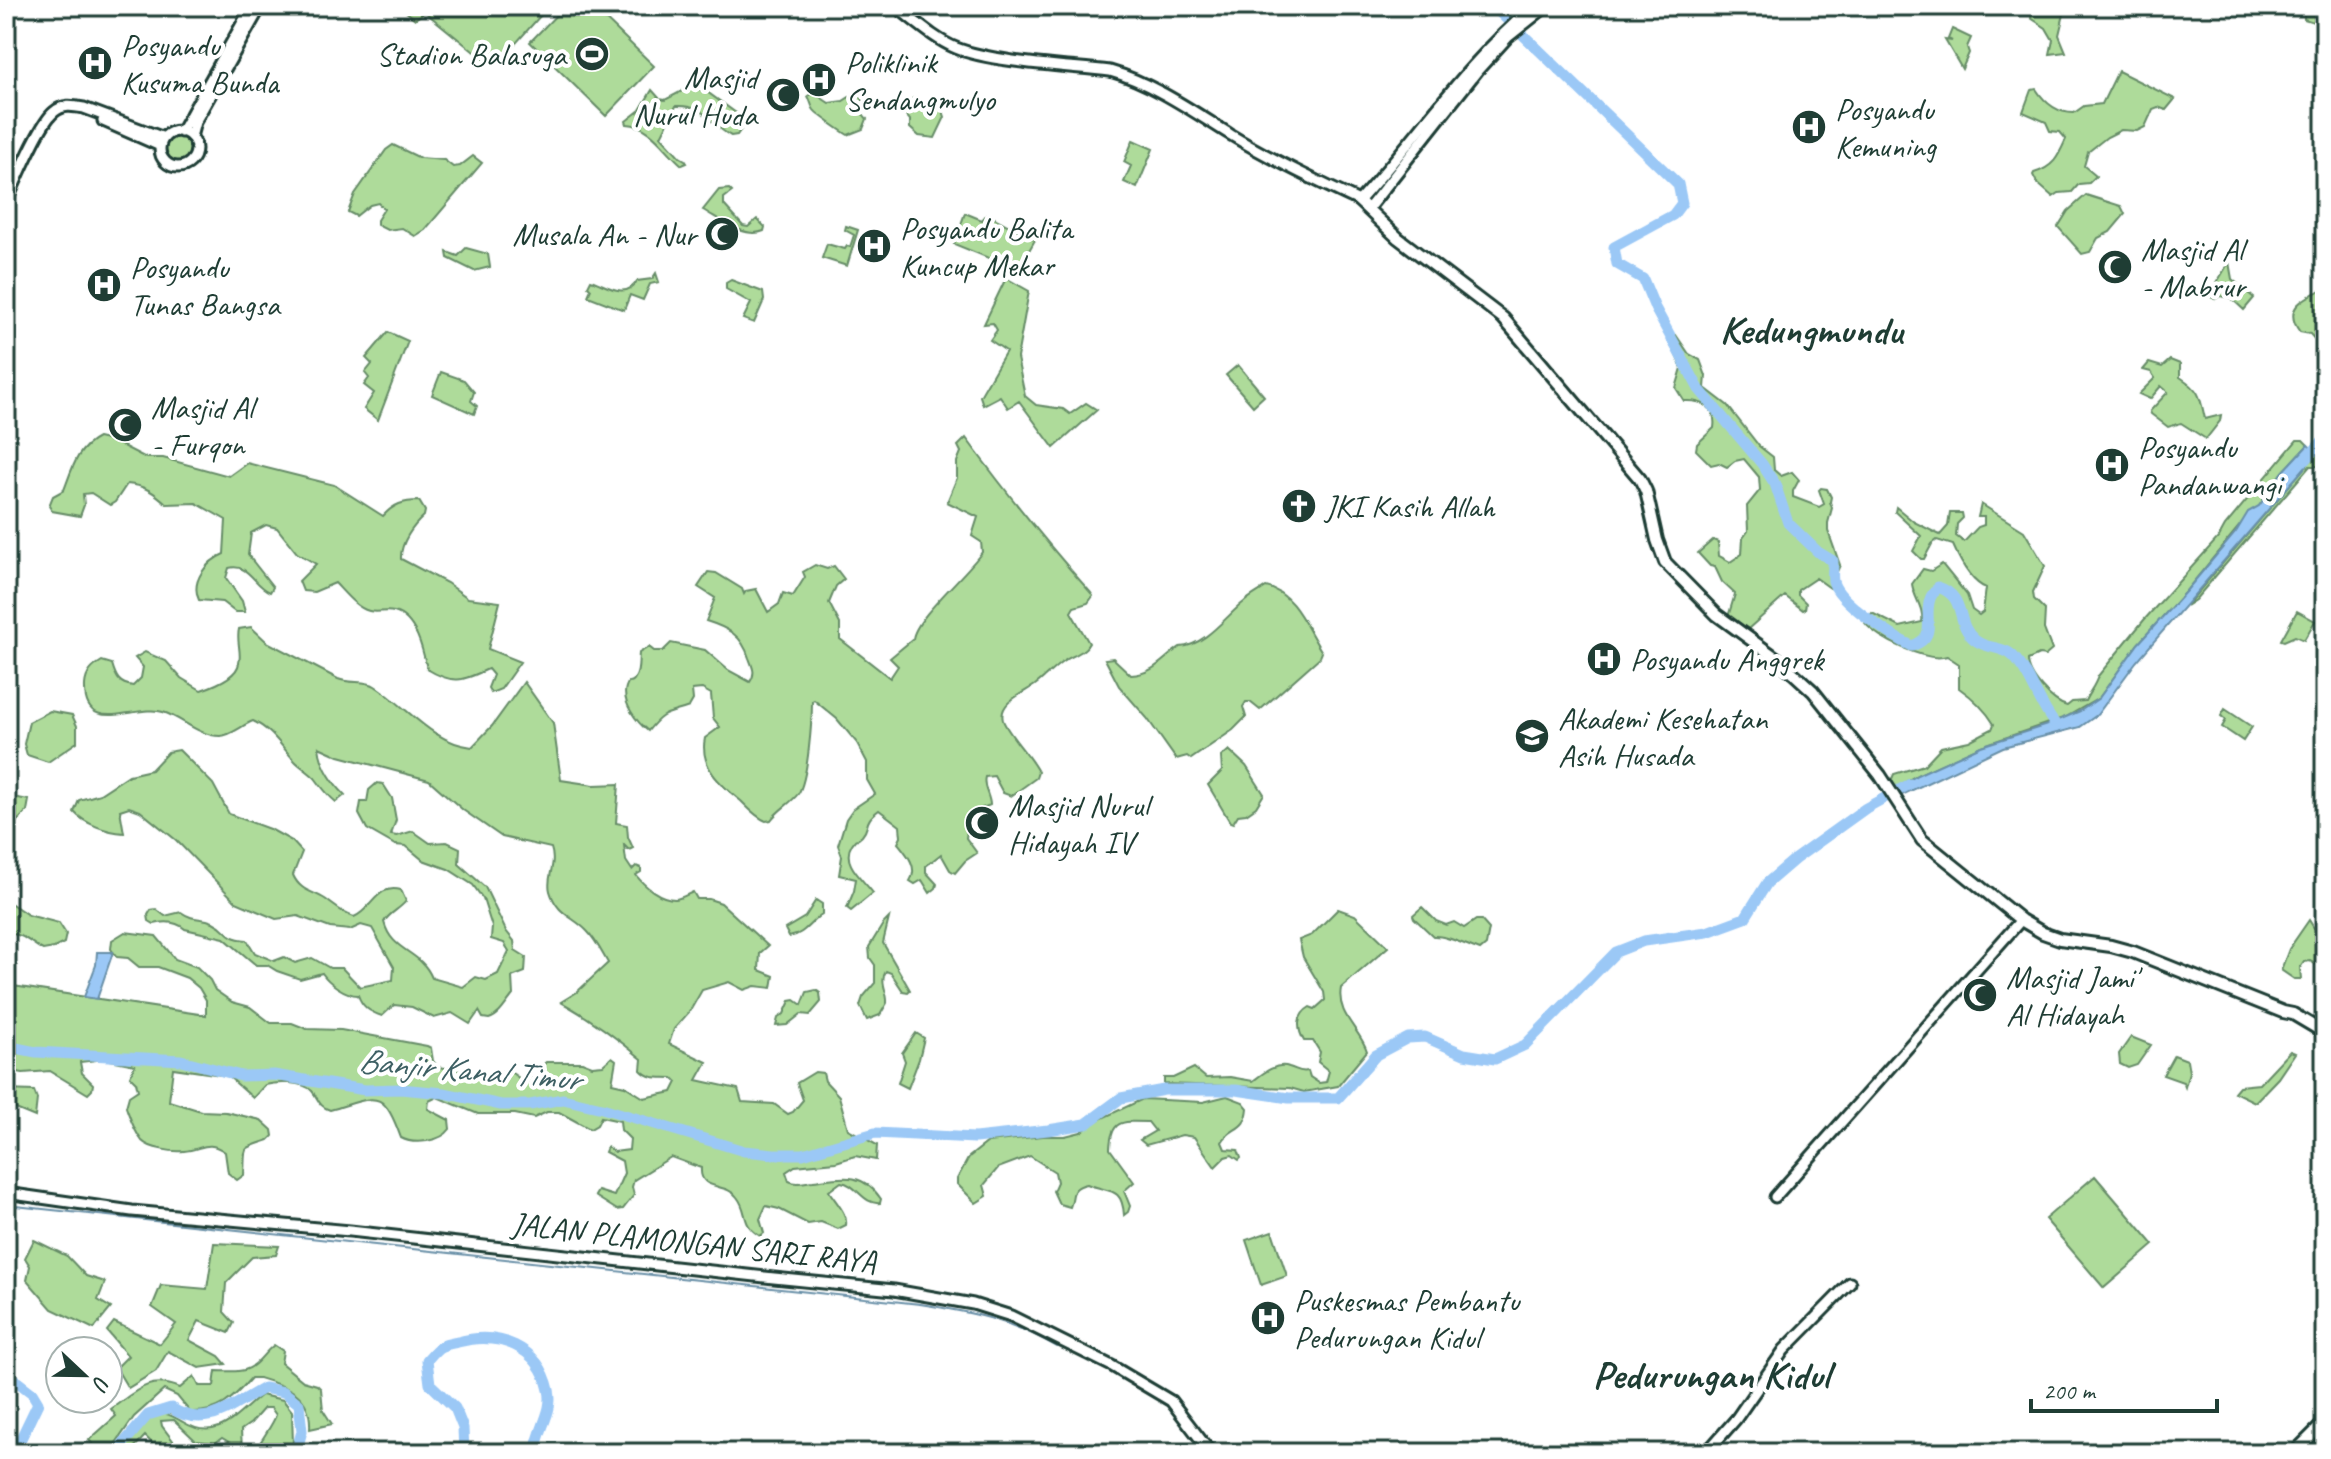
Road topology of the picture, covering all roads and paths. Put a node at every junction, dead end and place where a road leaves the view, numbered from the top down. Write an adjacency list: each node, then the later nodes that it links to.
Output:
1 (252, 6): 6 (street)
2 (261, 6): 7 (street)
3 (895, 6): 10 (street)
4 (1547, 6): 5 (street)
5 (1532, 11): 9 (street)
6 (181, 132): 7 (street); 8 (street)
7 (191, 137): 8 (street)
8 (162, 142): 11 (street)
9 (1405, 156): 10 (street); 12 (street)
10 (1359, 201): 12 (main road)
11 (6, 203)
12 (1368, 209): 13 (main road)
13 (2021, 920): 14 (main road); 18 (street)
14 (2283, 1012): 15 (main road); 16 (main road)
15 (2325, 1033)
16 (2325, 1040)
17 (6, 1193): 22 (street, JALAN PLAMONGAN SARI RAYA)
18 (1775, 1197)
19 (1850, 1283): 23 (street)
20 (2325, 1422): 24 (main road)
21 (2325, 1428): 25 (main road)
22 (1211, 1453)
23 (1706, 1453)
24 (2294, 1453)
25 (2300, 1453)

